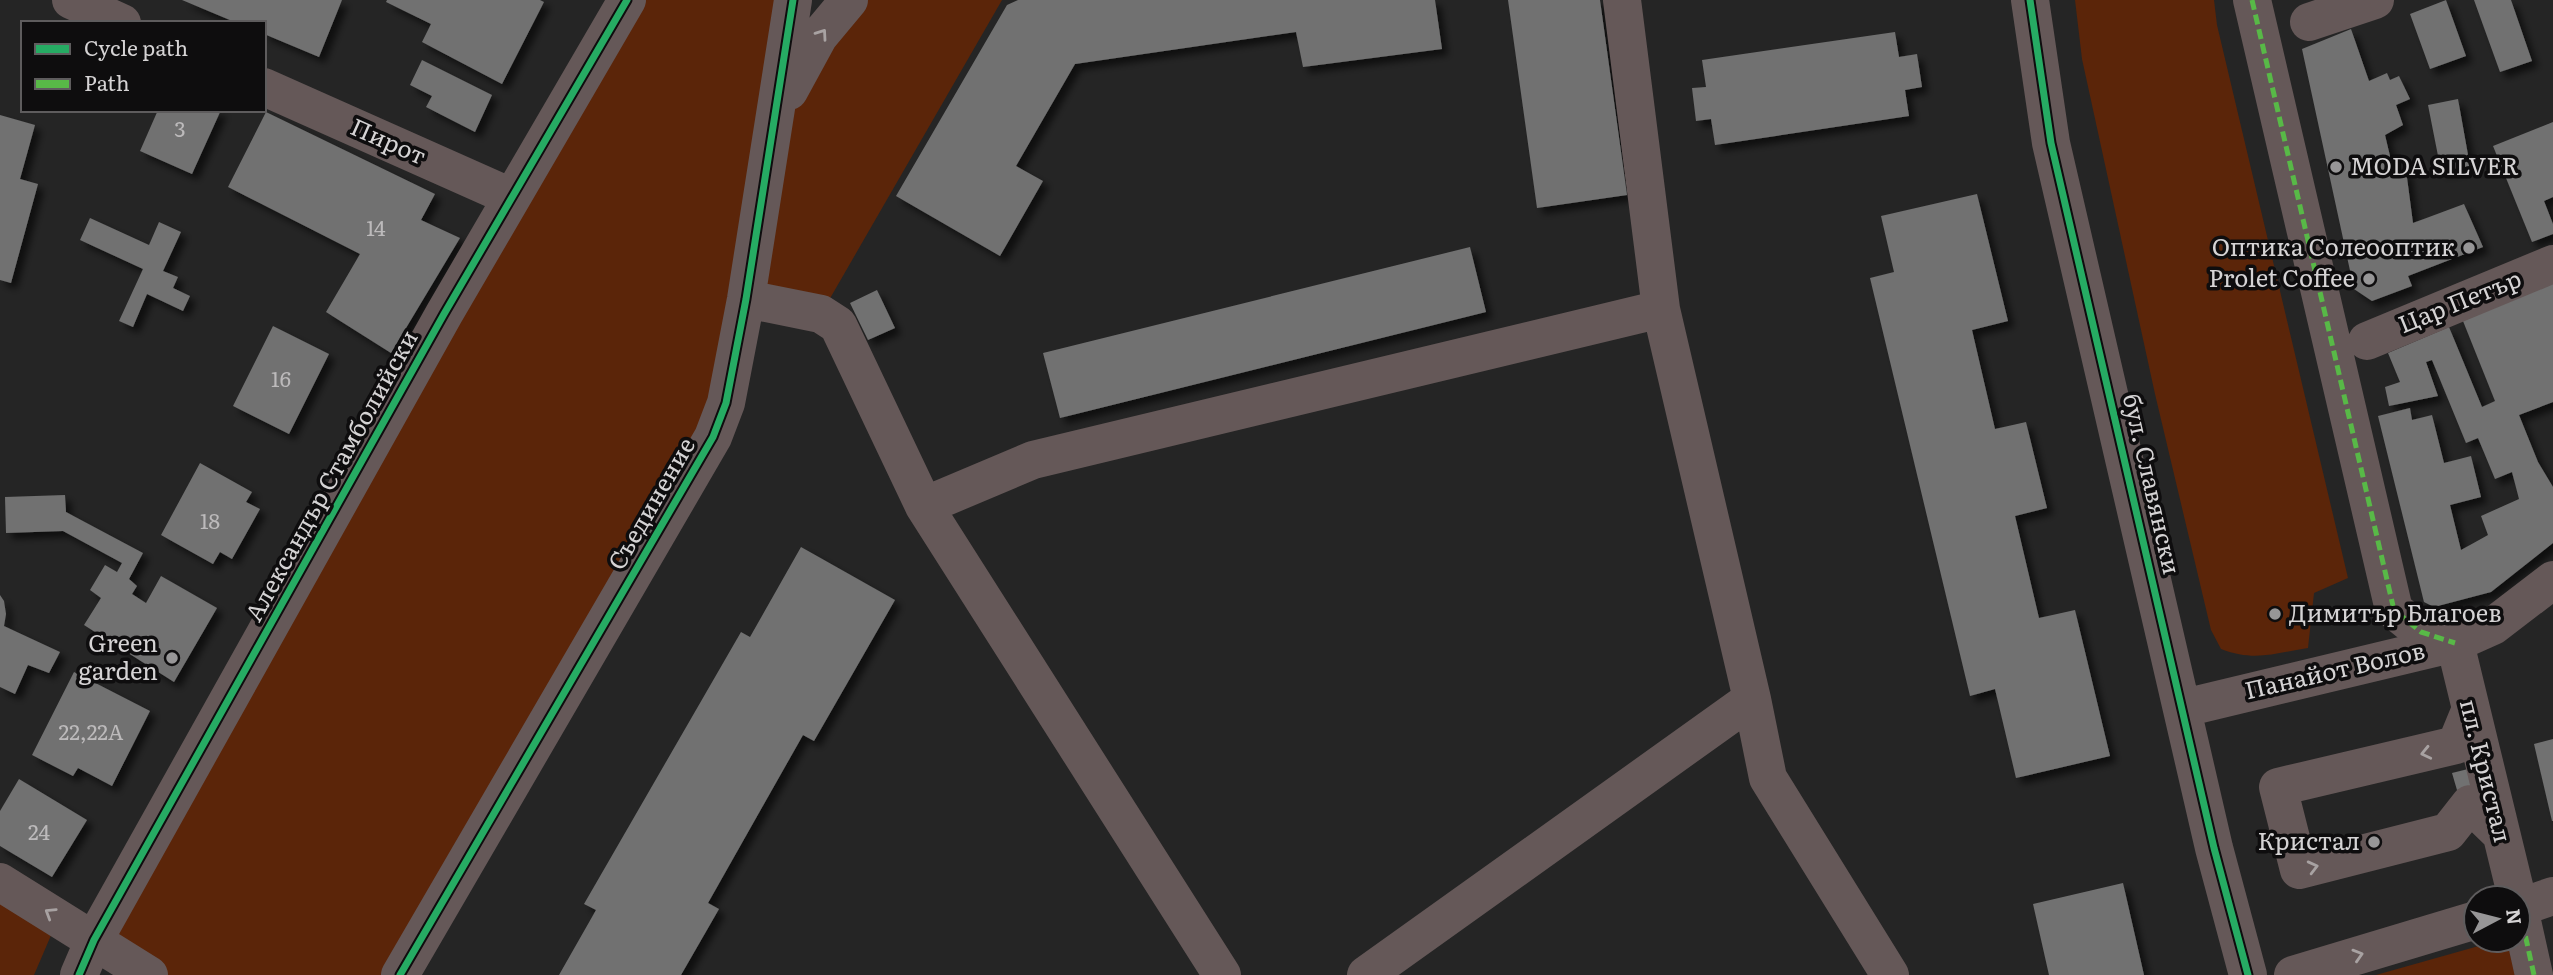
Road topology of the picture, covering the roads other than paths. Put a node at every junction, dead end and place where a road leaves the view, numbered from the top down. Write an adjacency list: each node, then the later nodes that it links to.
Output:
1 (71, 0): 9 (street)
2 (626, 0): 13 (street, Александър Стамболийски)
3 (793, 0): 12 (street, Съединение)
4 (849, 0): 12 (street, one-way to 4)
5 (1622, 0): 16 (street)
6 (2030, 0): 22 (street, бул. Славянски)
7 (2252, 0): 20 (street)
8 (2375, 0): 10 (street)
9 (118, 21)
10 (2309, 22)
11 (266, 88): 13 (street, Пирот)
12 (776, 114): 15 (street, Съединение)
13 (511, 197): 28 (street, Александър Стамболийски)
14 (2553, 264): 17 (street, Цар Петър)
15 (746, 299): 18 (street); 32 (street, Съединение)
16 (1661, 309): 18 (street); 21 (street)
17 (2367, 341)
18 (924, 506): 33 (street)
19 (2553, 580): 20 (street, Панайот Волов)
20 (2455, 643): 22 (street, Панайот Волов); 23 (street, пл. Кристал)
21 (1752, 699): 34 (street); 35 (street)
22 (2184, 708): 36 (street, бул. Славянски)
23 (2470, 711): 24 (street, пл. Кристал); 24 (street, one-way to 24)
24 (2499, 832): 26 (street, пл. Кристал)
25 (0, 882): 28 (street, one-way to 25)
26 (2518, 884)
27 (2462, 924): 37 (street, one-way to 27)
28 (94, 940): 30 (street, Александър Стамболийски); 31 (street)
29 (2531, 954): 38 (street)
30 (79, 975)
31 (149, 975)
32 (400, 975)
33 (1222, 975)
34 (1366, 975)
35 (1891, 975)
36 (2248, 975)
37 (2292, 975)
38 (2534, 975)

